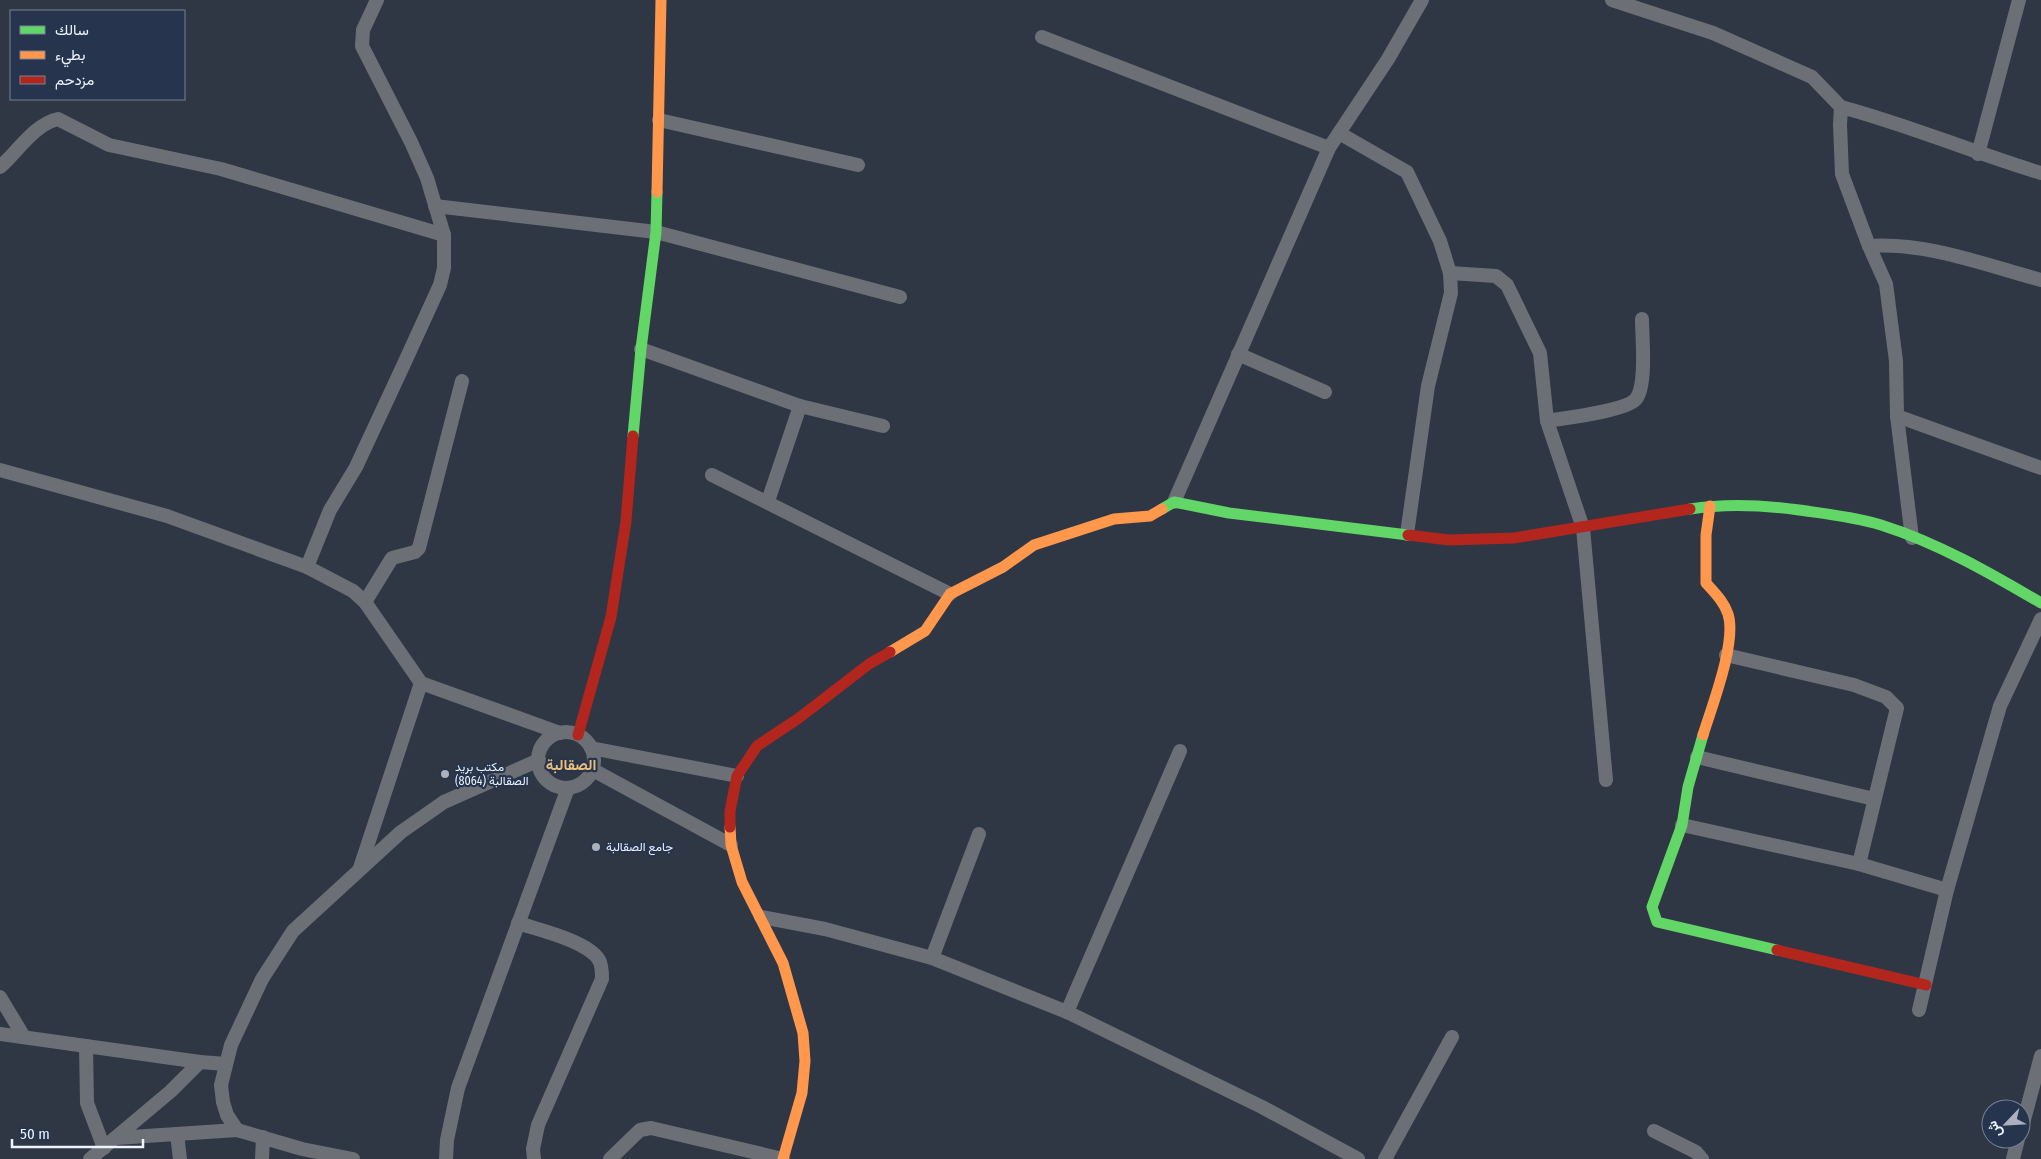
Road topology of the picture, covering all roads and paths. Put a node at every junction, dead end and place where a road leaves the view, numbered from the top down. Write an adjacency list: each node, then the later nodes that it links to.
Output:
1 (378, 0): 15 (street)
2 (661, 0): 8 (street)
3 (1422, 0): 9 (street)
4 (1612, 0): 7 (street)
5 (2019, 0): 11 (street)
6 (1042, 37): 10 (street)
7 (1841, 107): 11 (street); 18 (street)
8 (659, 120): 12 (street); 16 (street)
9 (1339, 133): 10 (street); 19 (street)
10 (1329, 148): 24 (street)
11 (1978, 154): 14 (street)
12 (858, 165)
13 (0, 167): 17 (street)
14 (2041, 173)
15 (435, 206): 16 (street); 17 (street)
16 (656, 232): 21 (street); 23 (street)
17 (444, 235): 40 (street)
18 (1869, 246): 20 (street); 28 (street)
19 (1450, 273): 29 (street); 38 (street)
20 (2041, 280)
21 (900, 297)
22 (1642, 319): 29 (street)
23 (641, 349): 27 (street); 48 (street)
24 (1238, 354): 26 (street); 35 (street)
25 (462, 381): 42 (street)
26 (1325, 392)
27 (800, 406): 30 (street); 34 (street)
28 (1896, 416): 31 (street); 39 (street)
29 (1547, 421): 37 (street)
30 (883, 426)
31 (2041, 468)
32 (0, 470): 40 (street)
33 (712, 475): 34 (street)
34 (768, 501): 41 (street)
35 (1174, 502): 38 (street); 41 (street)
36 (1710, 506): 37 (street); 39 (street); 45 (street)
37 (1583, 528): 38 (street); 55 (street)
38 (1407, 534)
39 (1912, 538): 43 (street)
40 (307, 567): 42 (street)
41 (950, 594): 54 (street)
42 (365, 602): 46 (street)
43 (2041, 603)
44 (2041, 619): 63 (street)
45 (1726, 655): 51 (street); 57 (street)
46 (421, 683): 47 (street); 62 (street)
47 (560, 733): 48 (street); 52 (street)
48 (578, 735): 49 (street)
49 (592, 748): 53 (street); 54 (street)
50 (1180, 751): 70 (street)
51 (1697, 757): 57 (street); 58 (street)
52 (538, 760): 56 (street); 62 (street)
53 (593, 770): 56 (street); 60 (street)
54 (737, 776): 60 (street)
55 (1606, 780)
56 (568, 788): 65 (street)
57 (1874, 799): 61 (street)
58 (1682, 825): 61 (street); 67 (street)
59 (978, 834): 66 (street)
60 (731, 845): 64 (street)
61 (1859, 864): 63 (street)
62 (360, 870): 77 (street)
63 (1947, 890): 67 (street)
64 (761, 917): 66 (street); 93 (street)
65 (518, 923): 90 (street); 91 (street)
66 (932, 958): 70 (street)
67 (1926, 985): 69 (street)
68 (0, 997): 73 (street)
69 (1918, 1010)
70 (1067, 1012): 86 (street)
71 (0, 1034): 73 (street)
72 (1452, 1037): 94 (street)
73 (24, 1038): 74 (street)
74 (86, 1046): 76 (street); 84 (street)
75 (2041, 1056): 78 (street)
76 (200, 1062): 77 (street); 83 (street)
77 (226, 1064): 79 (street)
78 (2036, 1103)
79 (237, 1130): 81 (street); 82 (street)
80 (1654, 1131): 95 (street)
81 (177, 1134): 83 (street); 88 (street)
82 (263, 1137): 85 (street); 89 (street)
83 (116, 1138): 84 (street)
84 (104, 1148): 87 (street)
85 (350, 1158)
86 (1356, 1158)
87 (90, 1159)
88 (180, 1159)
89 (262, 1159)
90 (446, 1159)
91 (534, 1159)
92 (610, 1159): 93 (street)
93 (783, 1159)
94 (1385, 1159)
95 (1702, 1159)

